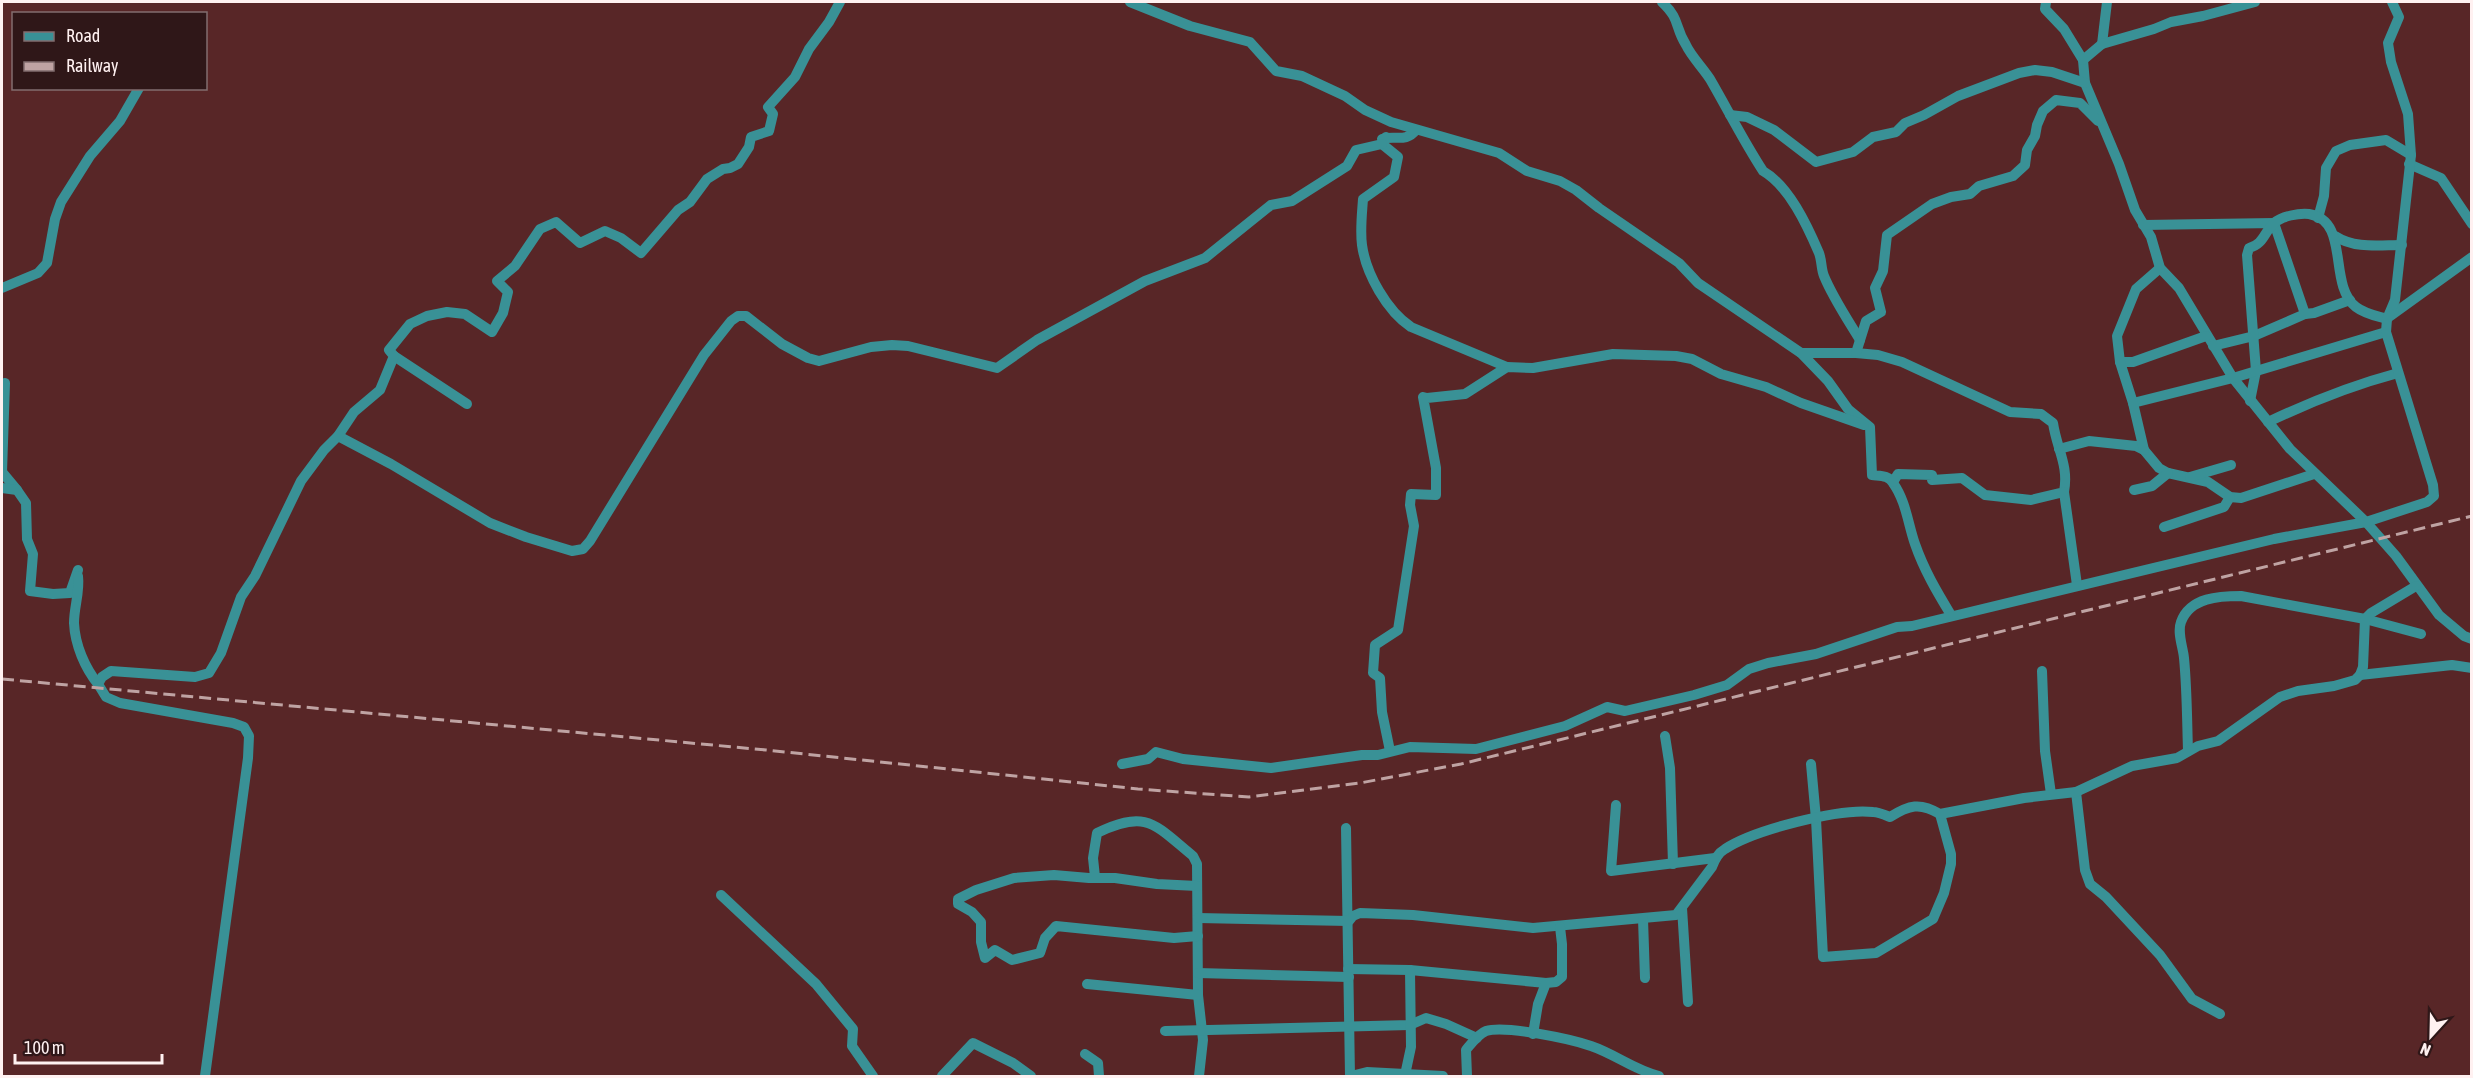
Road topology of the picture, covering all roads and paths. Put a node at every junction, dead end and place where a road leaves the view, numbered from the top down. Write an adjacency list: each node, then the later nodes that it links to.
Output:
1 (840, 2): 36 (street)
2 (1130, 2): 12 (street)
3 (1662, 2): 13 (street)
4 (2046, 2): 9 (street)
5 (2107, 2): 8 (street)
6 (2255, 2): 8 (street)
7 (2392, 2): 17 (street)
8 (2102, 44): 9 (street)
9 (2083, 60): 10 (street)
10 (2085, 83): 13 (street); 14 (street)
11 (138, 90): 26 (street)
12 (1365, 110): 15 (street); 16 (street)
13 (1730, 115): 32 (street)
14 (2102, 124): 21 (street); 32 (street)
15 (1416, 130): 16 (street); 35 (street)
16 (1384, 140): 38 (street); 48 (street)
17 (2410, 160): 18 (street); 20 (street); 23 (street)
18 (2318, 218): 19 (street); 22 (street)
19 (2274, 223): 21 (street); 28 (street); 31 (street)
20 (2472, 224)
21 (2143, 225): 25 (street)
22 (2335, 236): 23 (street); 27 (street)
23 (2402, 245): 29 (street)
24 (2472, 257): 29 (street)
25 (2160, 267): 33 (street); 37 (street)
26 (2, 288)
27 (2350, 300): 28 (street); 29 (street)
28 (2305, 314): 31 (street)
29 (2387, 319): 30 (street)
30 (2386, 332): 39 (street); 40 (street)
31 (2254, 336): 33 (street); 39 (street)
32 (1860, 340): 34 (street)
33 (2210, 341): 37 (street); 41 (street)
34 (1856, 352): 35 (street); 49 (street)
35 (1801, 353): 47 (street)
36 (394, 356): 45 (street); 48 (street)
37 (2120, 362): 44 (street)
38 (1507, 367): 47 (street); 74 (street)
39 (2256, 371): 41 (street); 43 (street)
40 (2398, 373): 46 (street); 61 (street)
41 (2233, 378): 43 (street); 44 (street)
42 (5, 383): 57 (street)
43 (2250, 400): 46 (street)
44 (2133, 402): 50 (street)
45 (466, 404)
46 (2268, 422): 53 (street)
47 (1870, 427): 55 (street)
48 (338, 436): 72 (street)
49 (2059, 449): 50 (street); 59 (street)
50 (2144, 450): 52 (street)
51 (2231, 465): 54 (street)
52 (2168, 473): 54 (street); 58 (street)
53 (2314, 474): 60 (street); 61 (street)
54 (2189, 477): 60 (street)
55 (1893, 482): 59 (street); 65 (street)
56 (2, 488): 57 (street)
57 (17, 490): 72 (street)
58 (2134, 490)
59 (2064, 492): 63 (street)
60 (2230, 497): 62 (street)
61 (2366, 522): 63 (street); 64 (street)
62 (2164, 526)
63 (2077, 585): 65 (street)
64 (2416, 586): 66 (street); 68 (street)
65 (1951, 615): 74 (street)
66 (2365, 619): 67 (street); 71 (street); 75 (street)
67 (2421, 634)
68 (2472, 639)
69 (2472, 668): 71 (street)
70 (2042, 671): 79 (street)
71 (2360, 675): 75 (street)
72 (98, 684): 112 (street)
73 (1665, 736): 85 (street)
74 (1390, 751): 76 (street)
75 (2188, 751): 78 (street)
76 (1122, 764)
77 (1811, 764): 82 (street)
78 (2076, 792): 79 (street); 103 (street)
79 (2050, 794): 81 (street)
80 (1616, 805): 85 (street)
81 (1940, 814): 82 (street); 82 (street)
82 (1816, 819): 84 (street)
83 (1346, 828): 92 (street)
84 (1715, 858): 85 (street); 89 (street)
85 (1673, 864)
86 (1095, 878): 87 (street); 87 (street); 94 (street)
87 (1197, 886): 90 (street)
88 (721, 895): 113 (street)
89 (1682, 908): 91 (street); 102 (street)
90 (1198, 918): 92 (street); 94 (street)
91 (1643, 919): 93 (street); 98 (street)
92 (1349, 921): 93 (street); 97 (street)
93 (1560, 927): 99 (street)
94 (1198, 936): 96 (street)
95 (1410, 970): 97 (street); 99 (street); 104 (street)
96 (1198, 973): 97 (street); 101 (street)
97 (1349, 973): 105 (street)
98 (1645, 978)
99 (1546, 983): 108 (street)
100 (1087, 984): 101 (street)
101 (1198, 995): 106 (street)
102 (1688, 1002)
103 (2220, 1014)
104 (1410, 1025): 105 (street); 109 (street); 111 (street)
105 (1349, 1027): 106 (street); 118 (street)
106 (1203, 1029): 107 (street); 117 (street)
107 (1165, 1031)
108 (1533, 1034): 109 (street); 121 (street)
109 (1477, 1038): 120 (street)
110 (1085, 1054): 116 (street)
111 (1405, 1075): 118 (street); 119 (street)
112 (205, 1077)
113 (873, 1077)
114 (942, 1077): 115 (street)
115 (1030, 1077)
116 (1099, 1077)
117 (1199, 1077)
118 (1351, 1077)
119 (1443, 1077)
120 (1467, 1077)
121 (1659, 1077)

